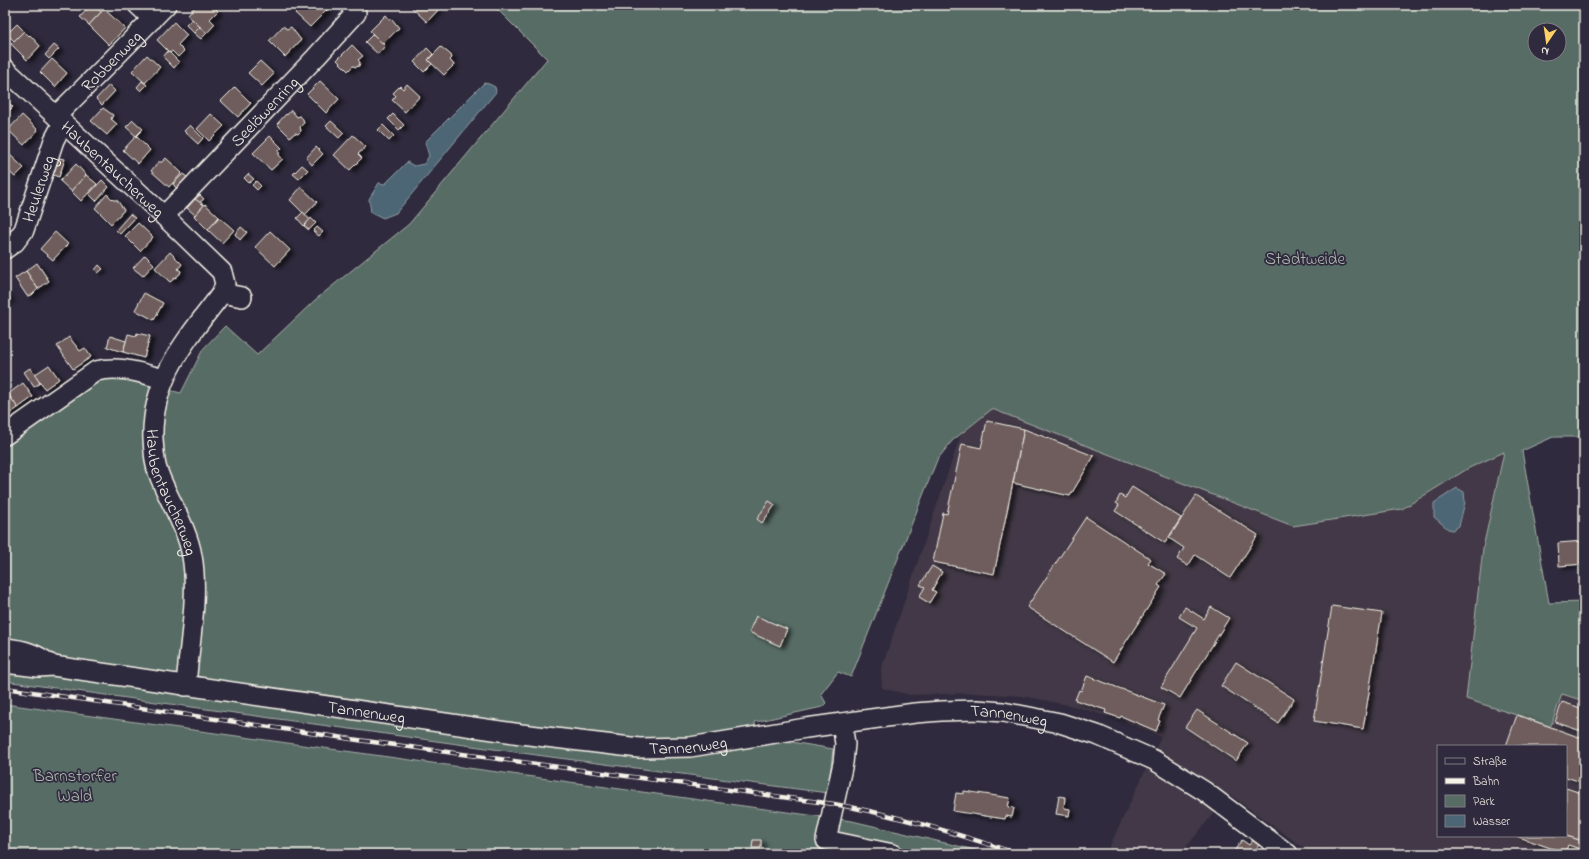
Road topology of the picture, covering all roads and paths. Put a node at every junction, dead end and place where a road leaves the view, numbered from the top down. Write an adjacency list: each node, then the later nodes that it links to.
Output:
1 (138, 5): 4 (street)
2 (166, 5): 4 (street, Robbenweg)
3 (350, 5): 7 (street, Seelöwenring)
4 (153, 19): 6 (street, Robbenweg)
5 (5, 69): 6 (street, Haubentaucherweg)
6 (59, 119): 7 (street, Haubentaucherweg); 8 (street, Heulerweg)
7 (164, 216): 9 (street, Haubentaucherweg)
8 (5, 249)
9 (222, 292): 10 (street); 11 (street, Haubentaucherweg)
10 (242, 297)
11 (164, 379): 12 (street); 16 (street, Haubentaucherweg)
12 (5, 435)
13 (5, 648): 15 (street, Tannenweg)
14 (5, 663): 15 (street, Tannenweg)
15 (53, 666): 16 (street, Tannenweg)
16 (186, 686): 17 (street, Tannenweg)
17 (842, 723): 18 (street); 19 (street, Tannenweg)
18 (893, 854)
19 (1288, 854)

